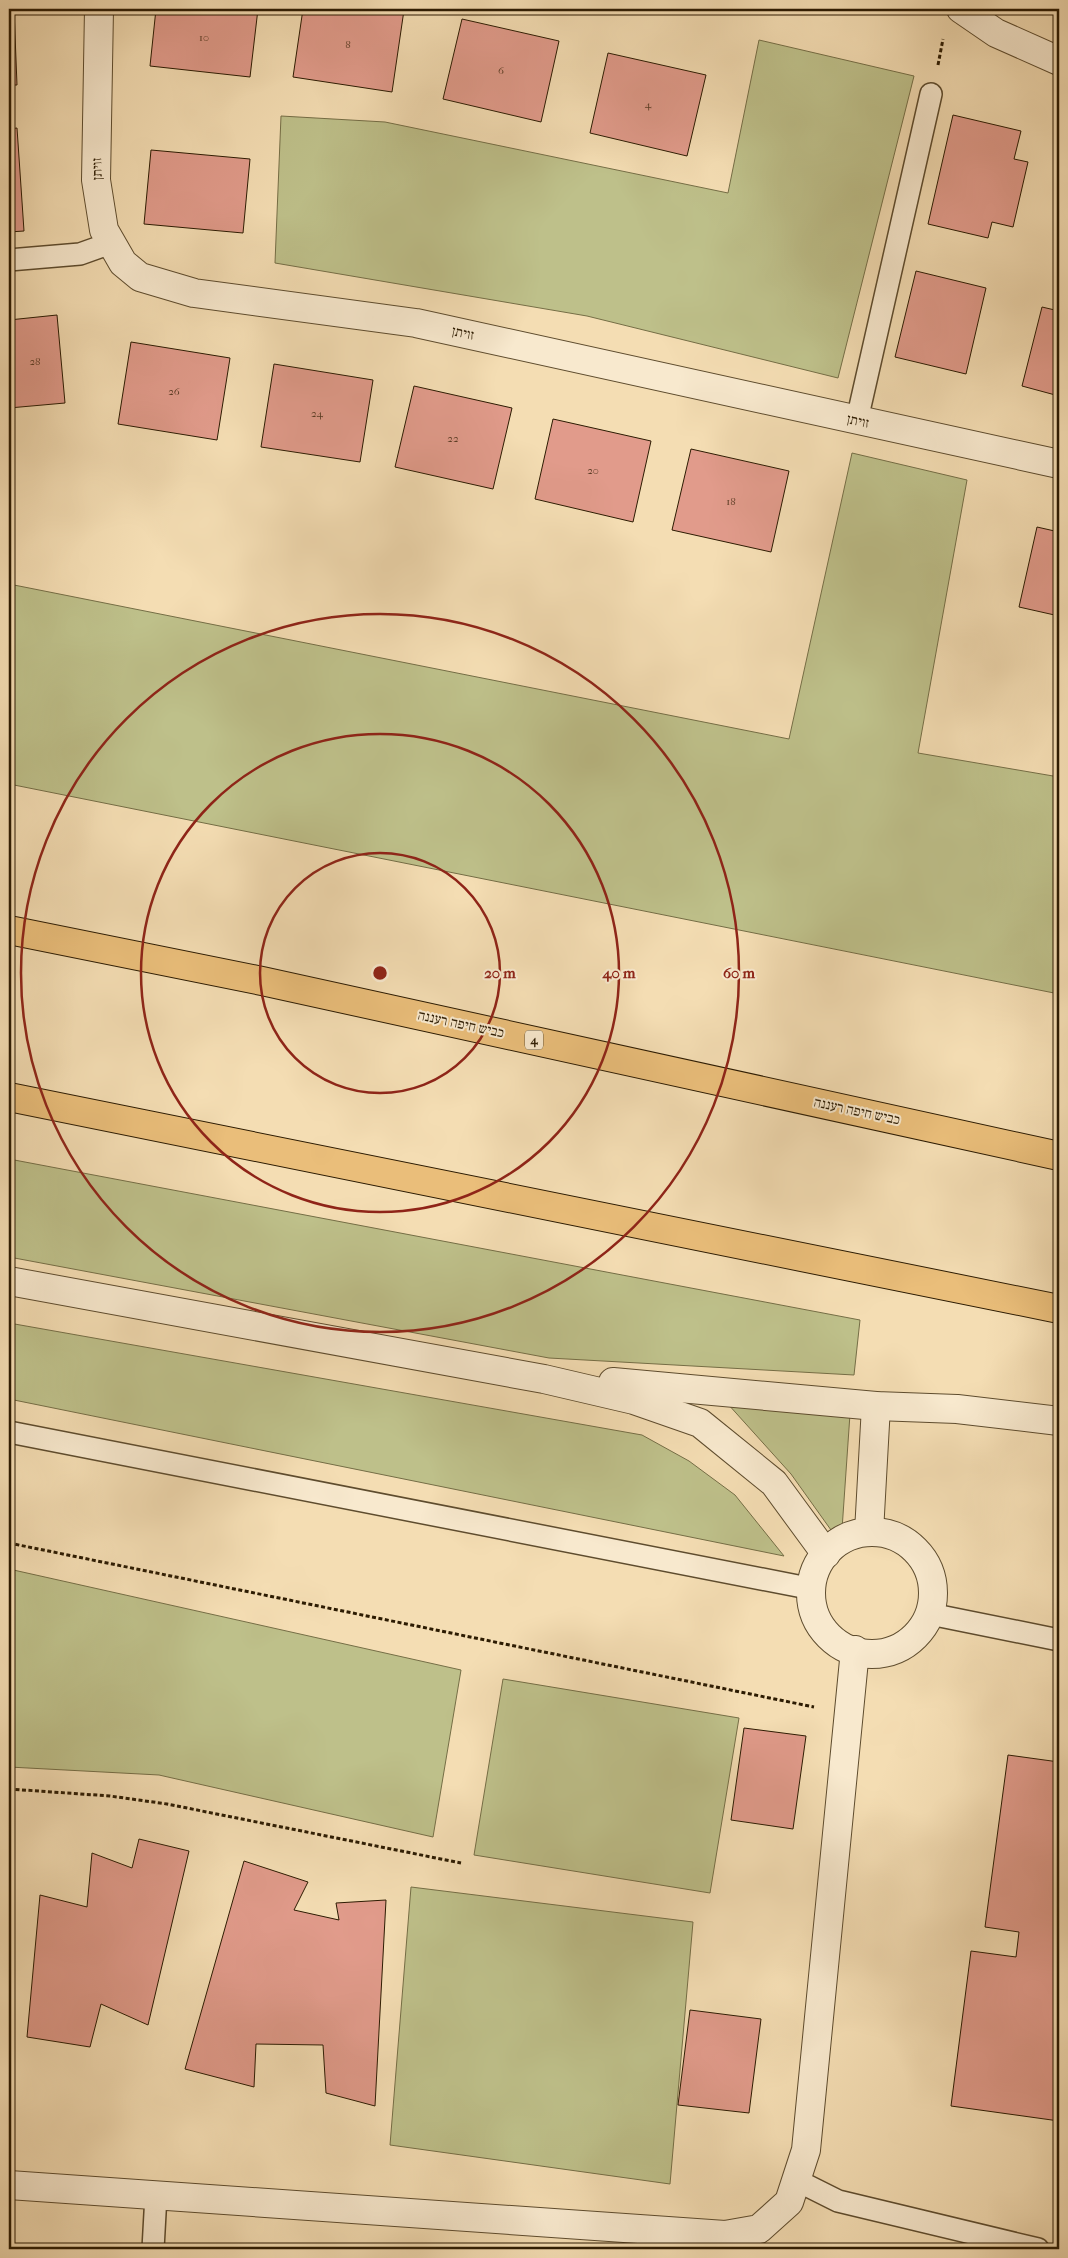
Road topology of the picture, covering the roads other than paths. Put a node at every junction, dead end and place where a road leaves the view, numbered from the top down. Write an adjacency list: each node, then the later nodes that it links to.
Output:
1 (99, 9): 5 (street, זויתן)
2 (961, 9): 3 (street)
3 (1059, 60)
4 (931, 94): 7 (lane)
5 (112, 243): 6 (lane); 7 (street, זויתן)
6 (9, 260)
7 (857, 420): 8 (street, זויתן)
8 (1059, 464)
9 (9, 930): 11 (highway, כביש חיפה רעננה / 4)
10 (9, 1097): 13 (highway)
11 (1059, 1156)
12 (9, 1281): 14 (street)
13 (1059, 1309)
14 (508, 1372): 15 (street); 19 (street)
15 (876, 1406): 16 (street); 18 (street)
16 (1059, 1421)
17 (9, 1432): 20 (lane)
18 (869, 1532): 19 (street); 21 (street)
19 (826, 1554): 20 (street)
20 (813, 1589): 23 (street)
21 (930, 1614): 22 (lane); 23 (street)
22 (1059, 1640)
23 (854, 1650): 24 (street)
24 (796, 2180): 26 (street); 28 (lane)
25 (9, 2185): 26 (street)
26 (156, 2195): 27 (lane)
27 (153, 2249)
28 (1038, 2249)

